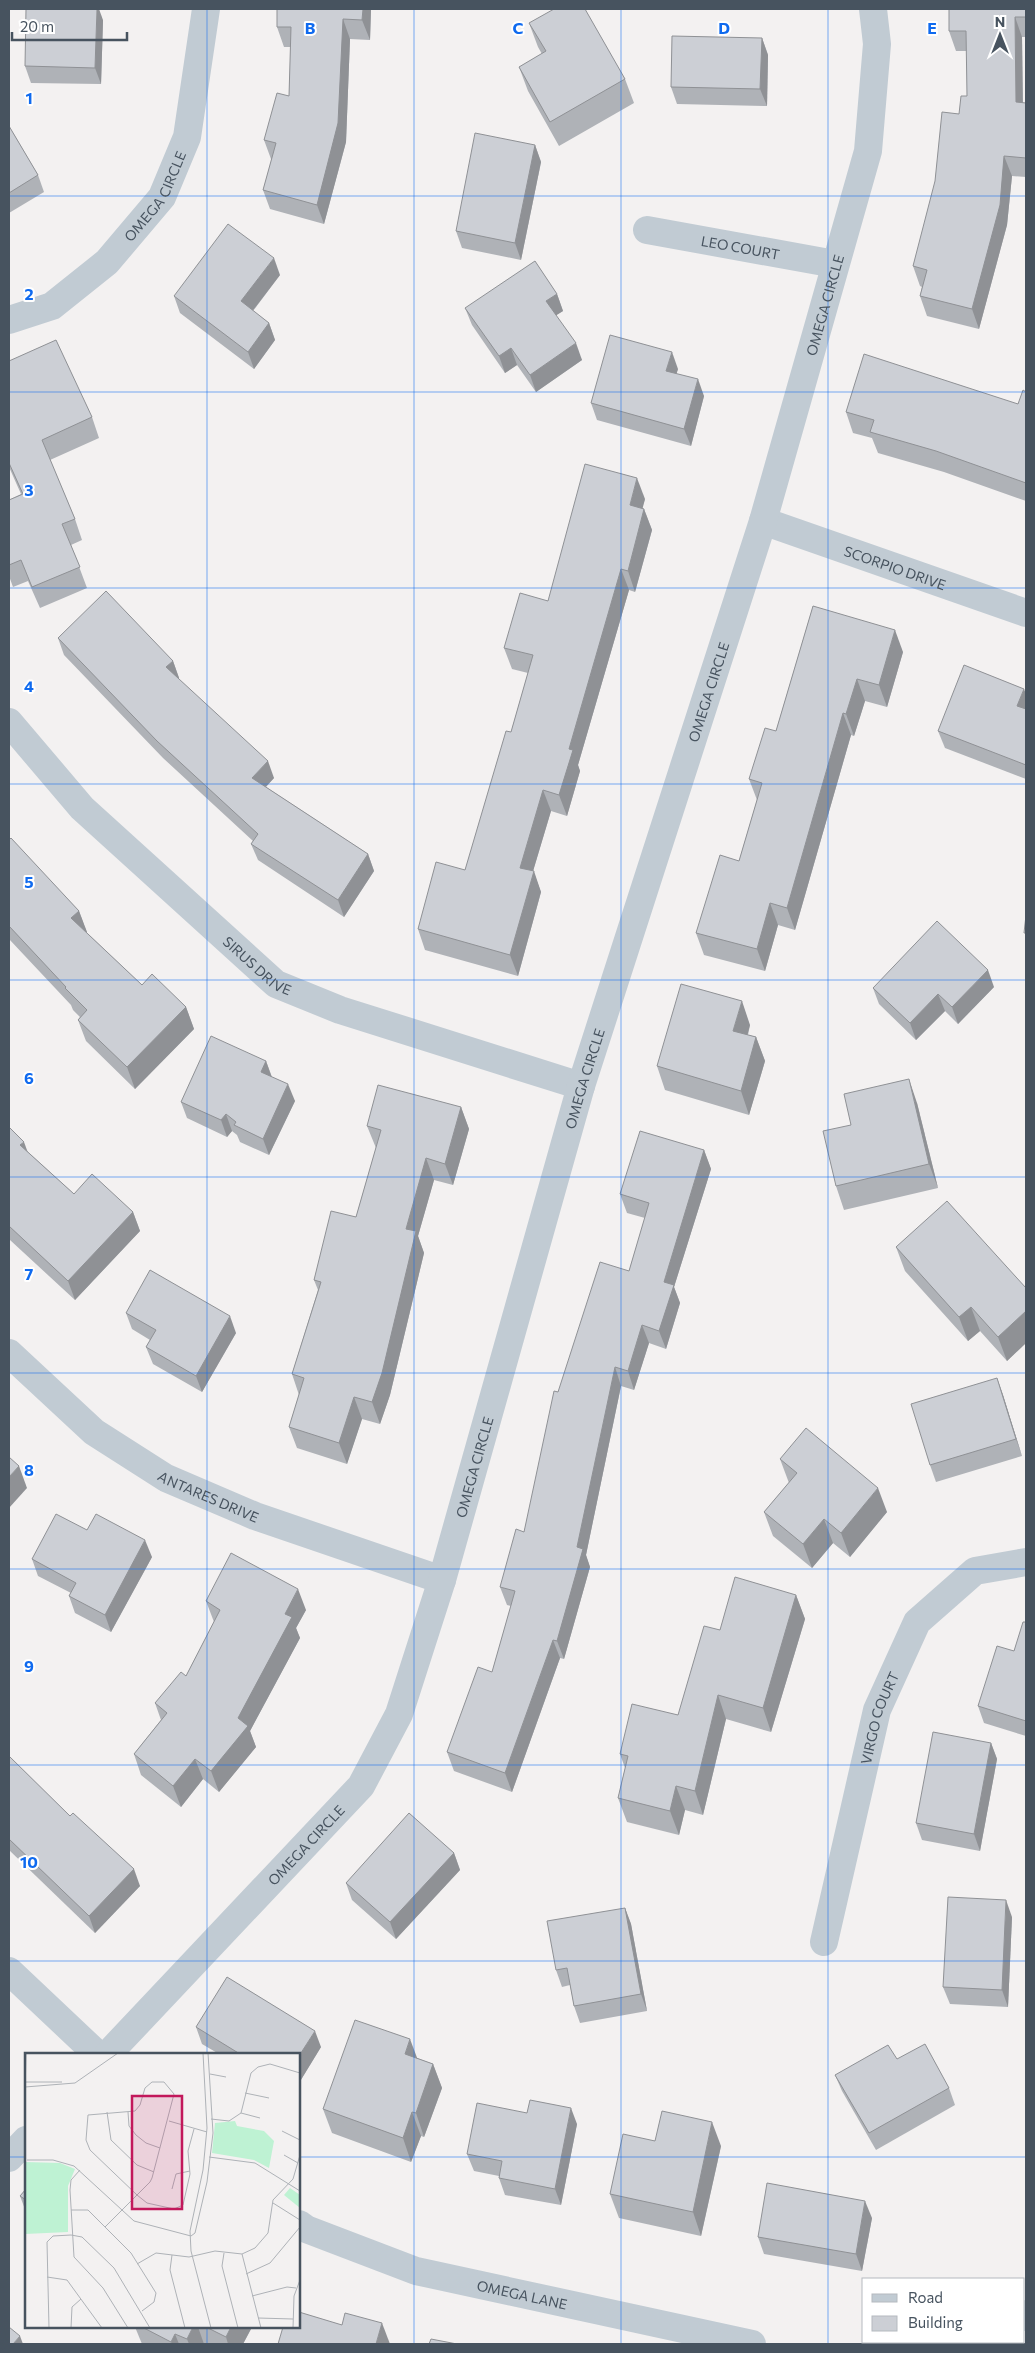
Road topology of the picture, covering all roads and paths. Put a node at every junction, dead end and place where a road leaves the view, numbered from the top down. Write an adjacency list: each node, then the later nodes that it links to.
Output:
1 (206, 9): 5 (street, OMEGA CIRCLE)
2 (874, 9): 4 (street, OMEGA CIRCLE)
3 (647, 230): 4 (street, LEO COURT)
4 (835, 264): 6 (street, OMEGA CIRCLE)
5 (9, 320)
6 (763, 522): 7 (street, SCORPIO DRIVE); 9 (street, OMEGA CIRCLE)
7 (1026, 613)
8 (9, 722): 9 (street, SIRUS DRIVE)
9 (581, 1086): 12 (street, OMEGA CIRCLE)
10 (9, 1353): 12 (street, ANTARES DRIVE)
11 (1026, 1562): 13 (street, VIRGO COURT)
12 (442, 1580): 16 (street, OMEGA CIRCLE)
13 (824, 1942)
14 (9, 1970): 15 (street)
15 (95, 2053)
16 (109, 2053)
17 (25, 2141): 18 (street)
18 (9, 2158)
19 (300, 2225): 20 (street, OMEGA LANE)
20 (752, 2344)

